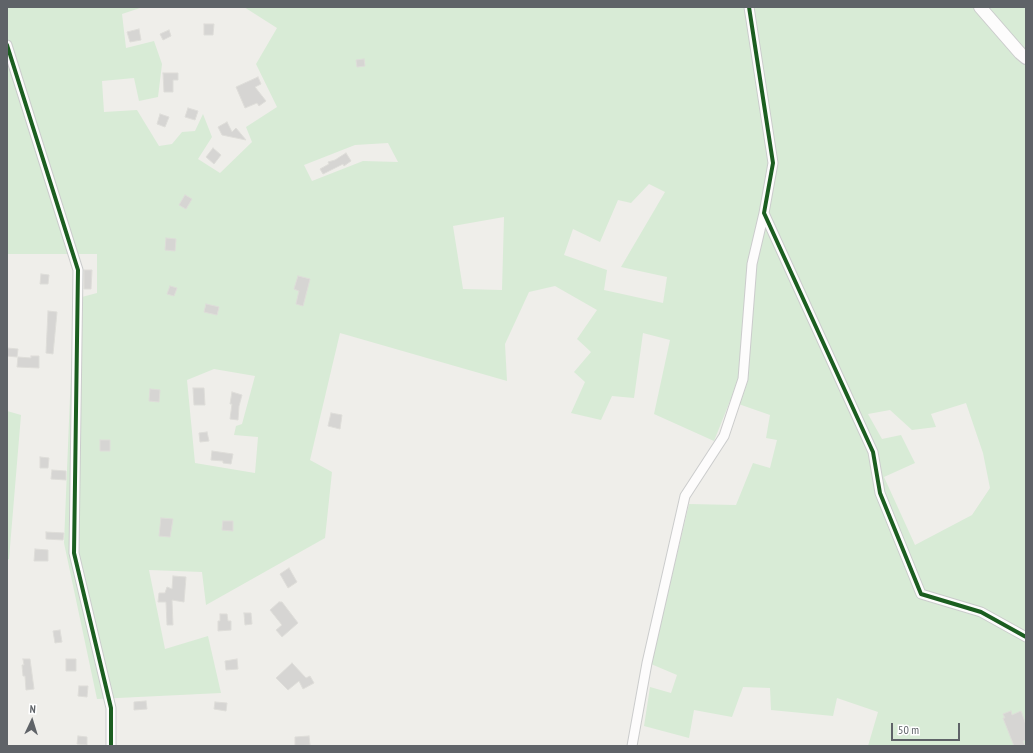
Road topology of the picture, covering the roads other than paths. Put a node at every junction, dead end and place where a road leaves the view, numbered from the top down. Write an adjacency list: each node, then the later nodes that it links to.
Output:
1 (748, 7): 5 (street)
2 (980, 7): 4 (street)
3 (7, 45): 7 (street)
4 (1026, 58)
5 (764, 213): 6 (street); 8 (street)
6 (1026, 638)
7 (111, 746)
8 (632, 746)

